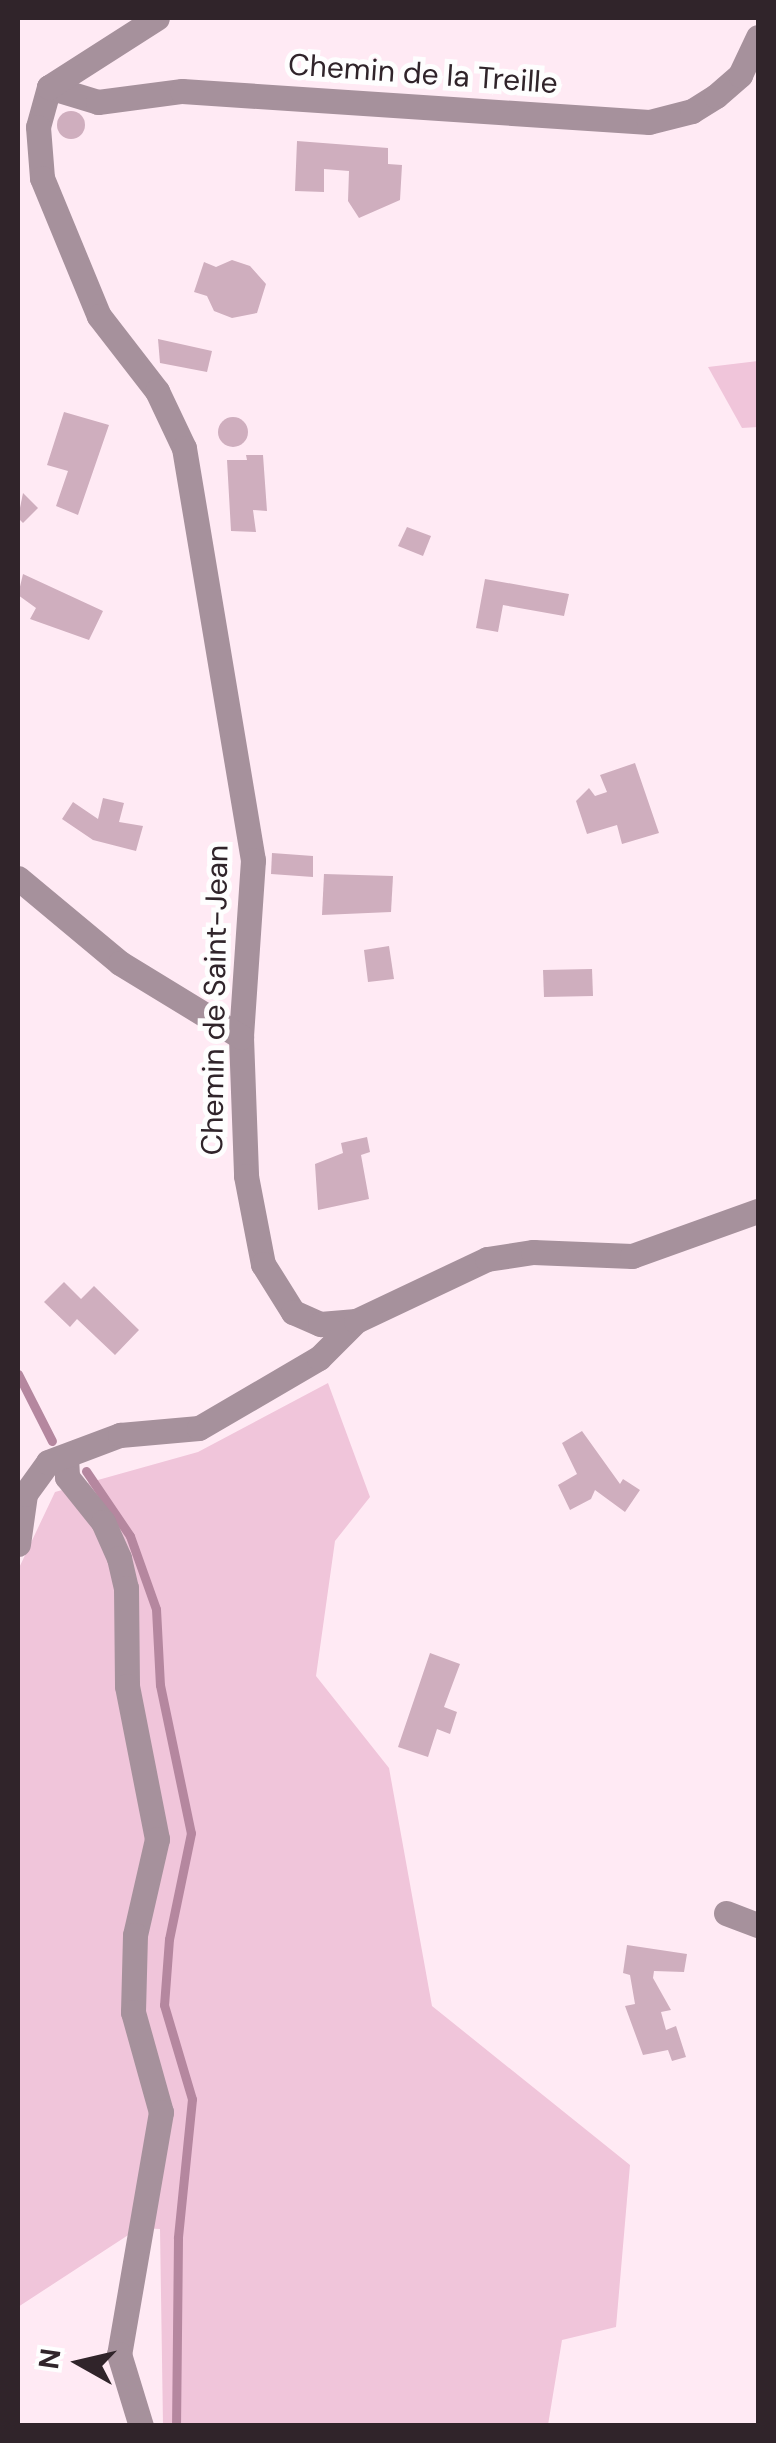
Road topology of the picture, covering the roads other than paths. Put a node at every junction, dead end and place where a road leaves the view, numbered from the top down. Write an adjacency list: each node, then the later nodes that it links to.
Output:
1 (157, 18): 3 (street)
2 (758, 37): 3 (street, Chemin de la Treille)
3 (49, 87): 5 (street, Chemin de Saint-Jean)
4 (18, 878): 5 (street)
5 (240, 1037): 7 (street, Chemin de Saint-Jean)
6 (758, 1210): 7 (street)
7 (356, 1321): 8 (street)
8 (66, 1457): 9 (street); 12 (street)
9 (18, 1544)
10 (726, 1913): 11 (street)
11 (758, 1925)
12 (141, 2426)

